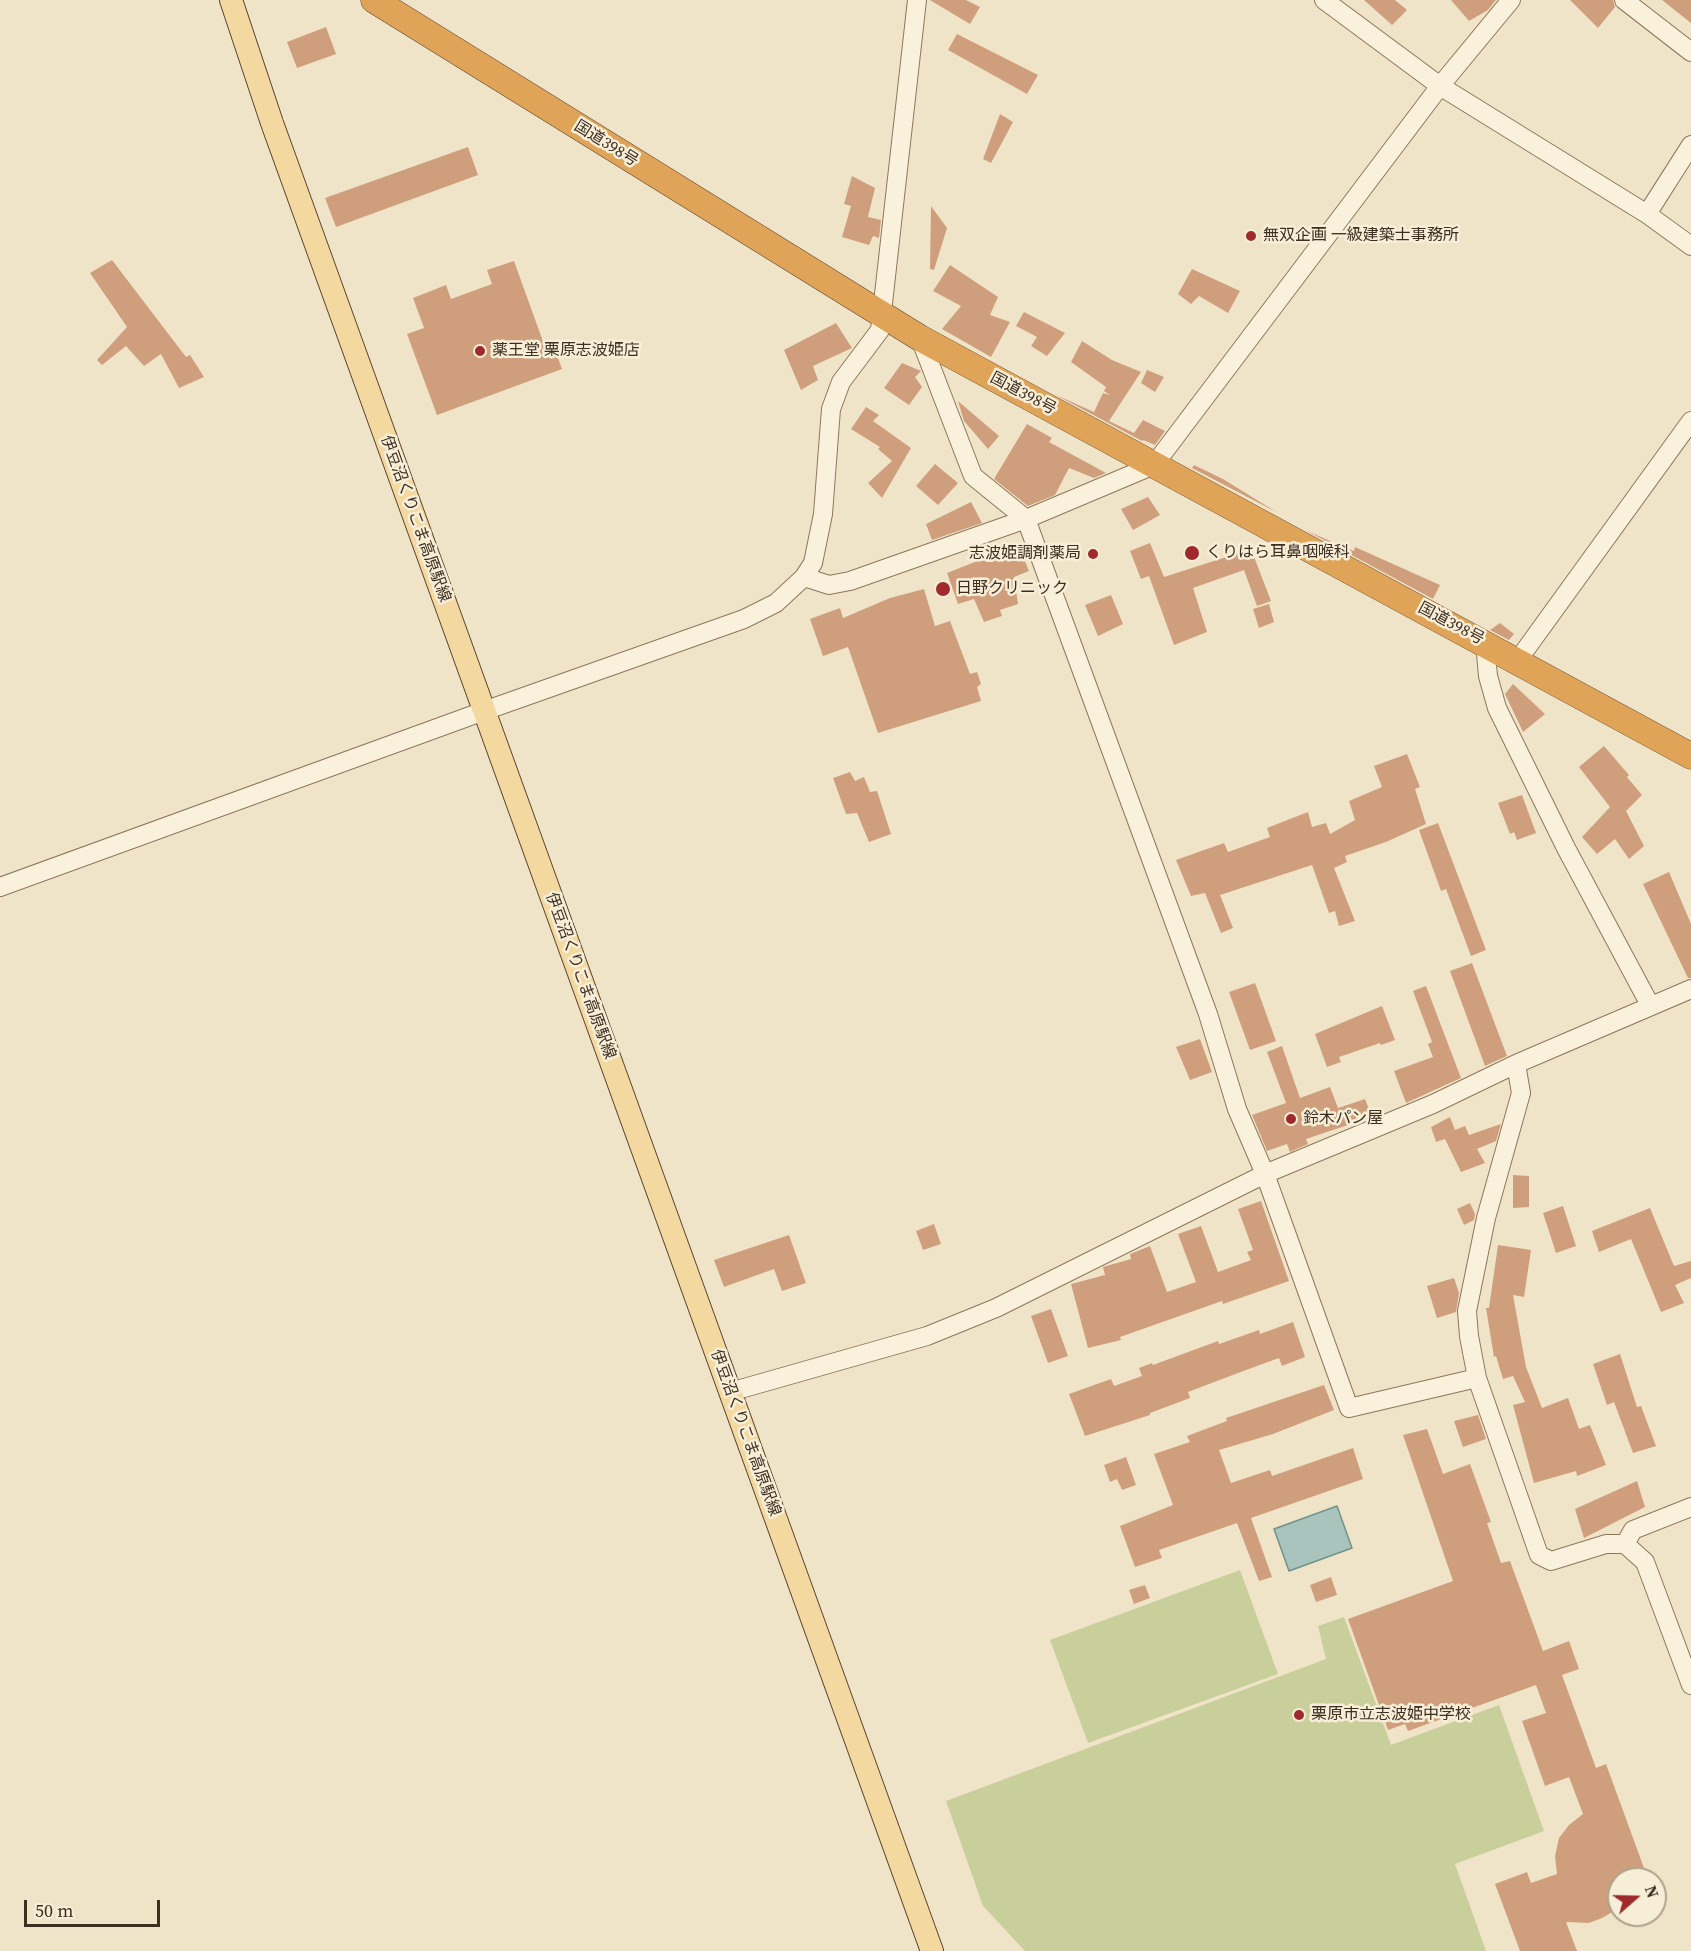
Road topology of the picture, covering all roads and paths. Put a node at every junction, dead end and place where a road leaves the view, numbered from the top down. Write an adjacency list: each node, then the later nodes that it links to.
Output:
1 (231, 0): 20 (main road, 伊豆沼くりこま高原駅線)
2 (374, 0): 12 (highway, 国道398号)
3 (917, 0): 12 (street)
4 (1324, 0): 8 (street)
5 (1510, 0): 8 (street)
6 (1624, 0): 7 (street)
7 (1691, 52)
8 (1440, 86): 10 (street); 15 (street)
9 (1691, 145): 10 (street)
10 (1647, 214): 11 (street)
11 (1691, 246)
12 (882, 316): 13 (highway, 国道398号); 17 (street)
13 (920, 338): 15 (highway, 国道398号); 16 (street)
14 (1691, 421): 19 (street)
15 (1154, 465): 16 (street); 18 (highway, 国道398号)
16 (1026, 519): 17 (street); 26 (street)
17 (804, 577): 20 (street)
18 (1485, 642): 19 (highway, 国道398号); 24 (street)
19 (1518, 660): 21 (highway, 国道398号)
20 (484, 711): 22 (street); 28 (main road, 伊豆沼くりこま高原駅線)
21 (1691, 756)
22 (0, 887)
23 (1691, 989): 24 (street)
24 (1650, 1005): 25 (street)
25 (1516, 1064): 26 (street); 27 (street)
26 (1265, 1174): 27 (street); 28 (street)
27 (1477, 1378): 30 (street)
28 (730, 1392): 32 (main road, 伊豆沼くりこま高原駅線)
29 (1691, 1508): 30 (street)
30 (1625, 1544): 31 (street)
31 (1691, 1685)
32 (932, 1951)

